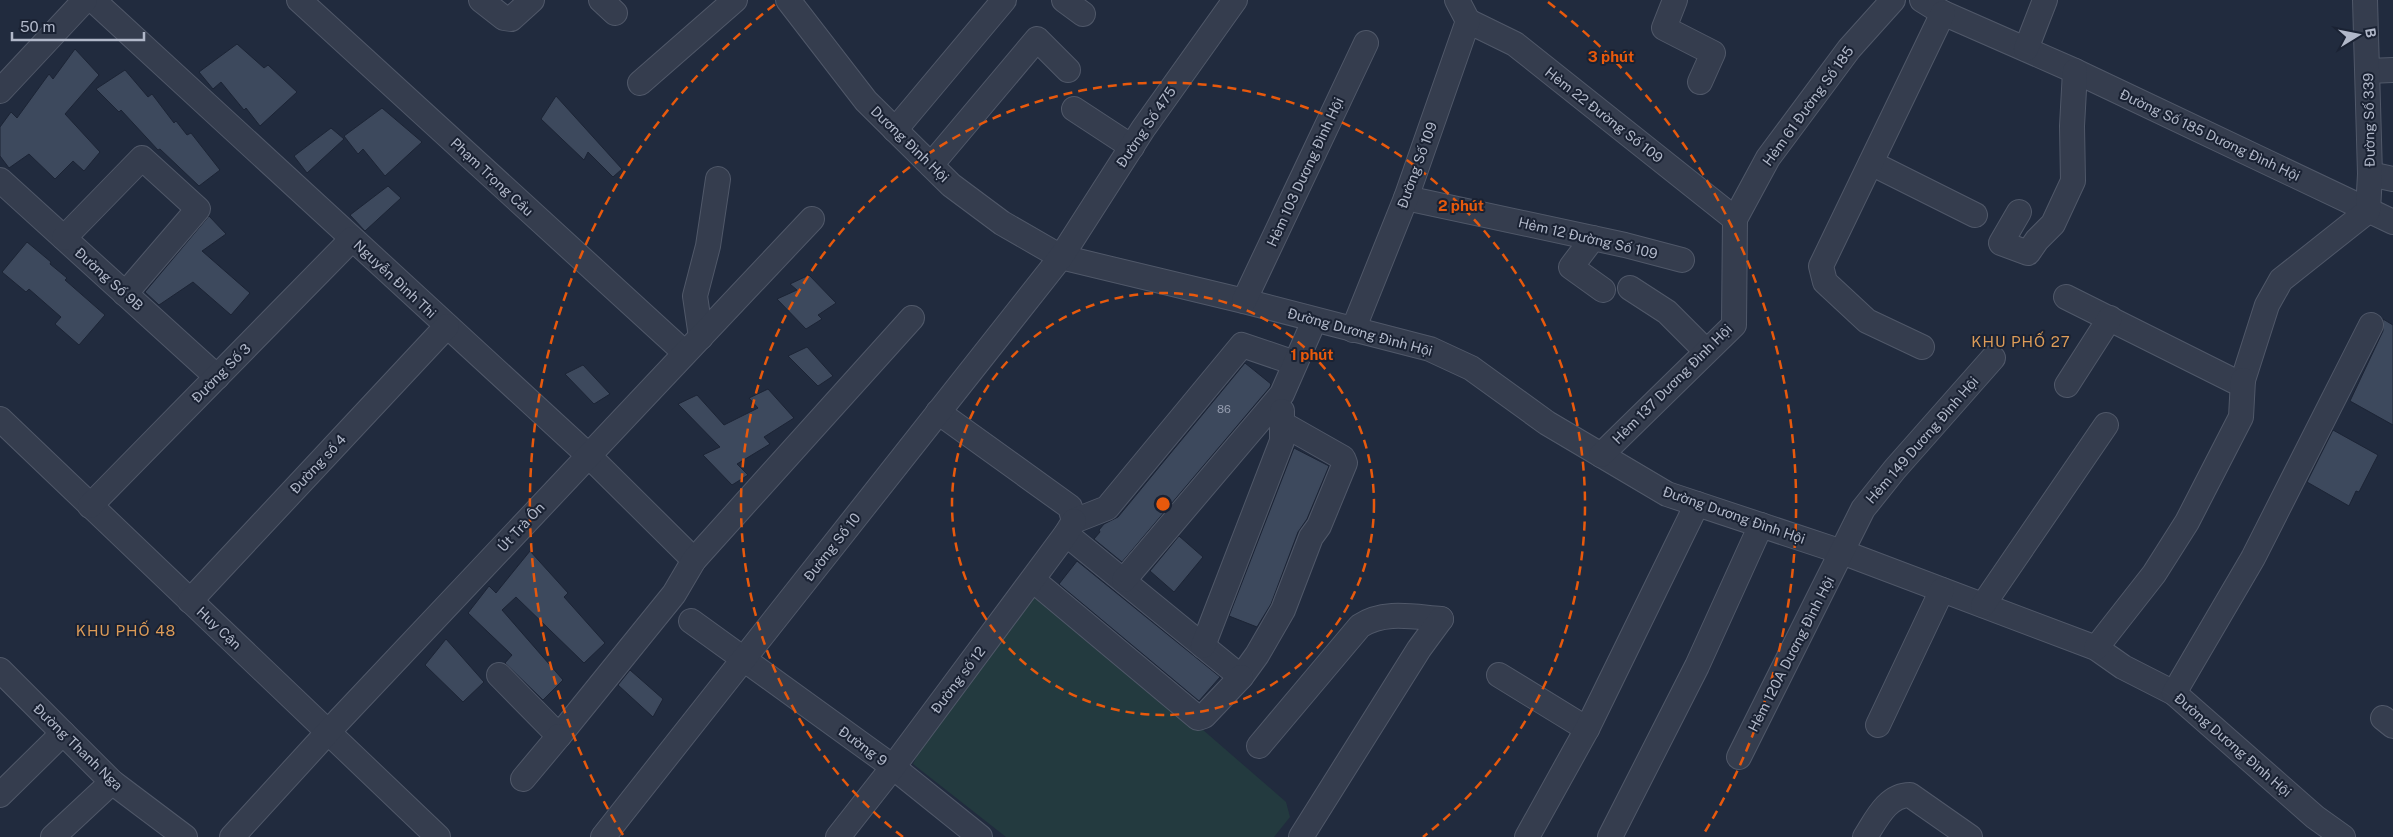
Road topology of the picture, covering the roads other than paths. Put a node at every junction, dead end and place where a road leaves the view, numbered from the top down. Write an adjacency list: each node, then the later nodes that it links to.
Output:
1 (85, 0): 28 (street)
2 (93, 0): 47 (street, Nguyễn Đình Thi)
3 (299, 0): 64 (street, Phạm Trọng Cầu)
4 (481, 0): 5 (street)
5 (532, 0)
6 (735, 0): 27 (street)
7 (788, 0): 30 (street, Dương Đình Hội)
8 (1004, 0): 30 (street)
9 (1064, 0): 18 (street)
10 (1235, 0): 31 (street, Đường Số 475)
11 (1457, 0): 19 (street)
12 (1674, 0): 26 (street)
13 (1893, 0): 43 (street, Hẻm 61 Đường Số 185)
14 (1922, 0): 17 (street, Đường Số 185 Dương Đình Hội)
15 (2045, 0): 21 (street)
16 (2365, 0): 25 (street, Đường Số 339)
17 (1953, 11): 21 (street, Đường Số 185 Dương Đình Hội); 32 (street)
18 (1083, 14)
19 (1468, 22): 38 (street, Đường Số 109); 43 (street, Hẻm 22 Đường Số 109)
20 (1366, 43): 54 (street, Hẻm 103 Dương Đình Hội)
21 (2026, 49): 24 (street, Đường Số 185 Dương Đình Hội)
22 (1068, 70): 33 (street)
23 (2393, 70): 25 (street)
24 (2075, 71): 39 (street, Đường Số 185 Dương Đình Hội); 40 (street)
25 (2368, 71): 34 (street, Đường Số 339)
26 (1700, 82)
27 (640, 83)
28 (0, 91)
29 (1074, 109): 31 (street)
30 (895, 130): 33 (street, Dương Đình Hội)
31 (1132, 147): 48 (street, Đường Số 475)
32 (1871, 163): 41 (street); 62 (street)
33 (931, 165): 48 (street, Dương Đình Hội)
34 (2370, 174): 37 (street); 39 (street, Đường Số 339)
35 (718, 179): 61 (street)
36 (0, 180): 45 (street, Đường Số 9B)
37 (2393, 180)
38 (1406, 198): 46 (street, Hẻm 12 Đường Số 109); 60 (street, Đường Số 109)
39 (2368, 211): 44 (street, Đường Số 185 Dương Đình Hội); 68 (street)
40 (2019, 212)
41 (1975, 215)
42 (812, 219): 61 (street, Út Trà Ôn)
43 (1735, 219): 63 (street, Hẻm 137 Dương Đình Hội)
44 (2393, 222)
45 (64, 238): 52 (street, Đường Số 9B); 52 (street)
46 (1593, 238): 49 (street, Hẻm 12 Đường Số 109); 51 (street)
47 (352, 239): 59 (street, Nguyễn Đình Thi); 67 (street, Đường Số 3)
48 (1061, 257): 54 (street, Đường Dương Đình Hội); 71 (street, Đường Số 10)
49 (1682, 260)
50 (1630, 288): 63 (street)
51 (1603, 290)
52 (125, 294): 67 (street, Đường Số 9B)
53 (2066, 297): 56 (street)
54 (1244, 301): 57 (street, Đường Dương Đình Hội)
55 (912, 318): 82 (street)
56 (2110, 318): 68 (street); 69 (street)
57 (1314, 321): 60 (street, Đường Dương Đình Hội); 66 (street)
58 (2371, 325): 96 (street)
59 (446, 326): 75 (street, Nguyễn Đình Thi); 86 (street, Đường số 4)
60 (1353, 330): 76 (street, Đường Dương Đình Hội)
61 (701, 336): 64 (street, Út Trà Ôn)
62 (1922, 347)
63 (1706, 351): 76 (street, Hẻm 137 Dương Đình Hội)
64 (684, 354): 75 (street, Út Trà Ôn)
65 (1993, 358): 81 (street, Hẻm 149 Dương Đình Hội)
66 (1295, 363): 70 (street); 80 (street)
67 (217, 377): 78 (street, Đường Số 3)
68 (2243, 380): 90 (street)
69 (2067, 385)
70 (1282, 394): 73 (street); 84 (street)
71 (938, 412): 80 (street); 91 (street, Đường Số 10)
72 (0, 419): 78 (street, Huy Cận)
73 (1283, 424): 89 (street); 95 (street)
74 (2106, 425): 87 (street)
75 (588, 455): 82 (street, Nguyễn Đình Thi); 99 (street, Út Trà Ôn)
76 (1601, 456): 77 (street, Đường Dương Đình Hội)
77 (1698, 504): 79 (street, Đường Dương Đình Hội); 98 (street)
78 (90, 506): 86 (street, Huy Cận)
79 (1761, 525): 81 (street, Đường Dương Đình Hội); 117 (street)
80 (1070, 528): 83 (street, Đường số 12); 84 (street)
81 (1842, 552): 85 (street, Đường Dương Đình Hội); 103 (street, Hẻm 120A Dương Đình Hội)
82 (694, 560): 101 (street)
83 (1033, 580): 95 (street); 104 (street, Đường số 12)
84 (1124, 580): 89 (street)
85 (1942, 590): 87 (street, Đường Dương Đình Hội); 97 (street)
86 (190, 601): 99 (street, Huy Cận)
87 (1983, 605): 90 (street, Đường Dương Đình Hội)
88 (692, 622): 91 (street, Đường 9)
89 (1203, 646): 95 (street)
90 (2096, 648): 96 (street, Đường Dương Đình Hội)
91 (744, 659): 104 (street, Đường 9); 112 (street, Đường Số 10)
92 (0, 670): 100 (street, Đường Thanh Nga)
93 (499, 675): 101 (street)
94 (1499, 675): 98 (street)
95 (1241, 677)
96 (2174, 693): 120 (street, Đường Dương Đình Hội)
97 (1878, 725)
98 (1587, 729): 116 (street)
99 (328, 732): 110 (street, Út Trà Ôn); 111 (street, Huy Cận)
100 (63, 733): 106 (street, Đường Thanh Nga); 107 (street)
101 (559, 736): 105 (street)
102 (1259, 746): 115 (street)
103 (1739, 757)
104 (893, 767): 113 (street, Đường số 12); 114 (street, Đường 9)
105 (523, 779)
106 (112, 782): 108 (street); 109 (street, Đường Thanh Nga)
107 (0, 795)
108 (53, 837)
109 (185, 837)
110 (232, 837)
111 (438, 837)
112 (603, 837)
113 (838, 837)
114 (980, 837)
115 (1301, 837)
116 (1527, 837)
117 (1610, 837)
118 (1865, 837): 119 (street)
119 (1970, 837)
120 (2343, 837)

